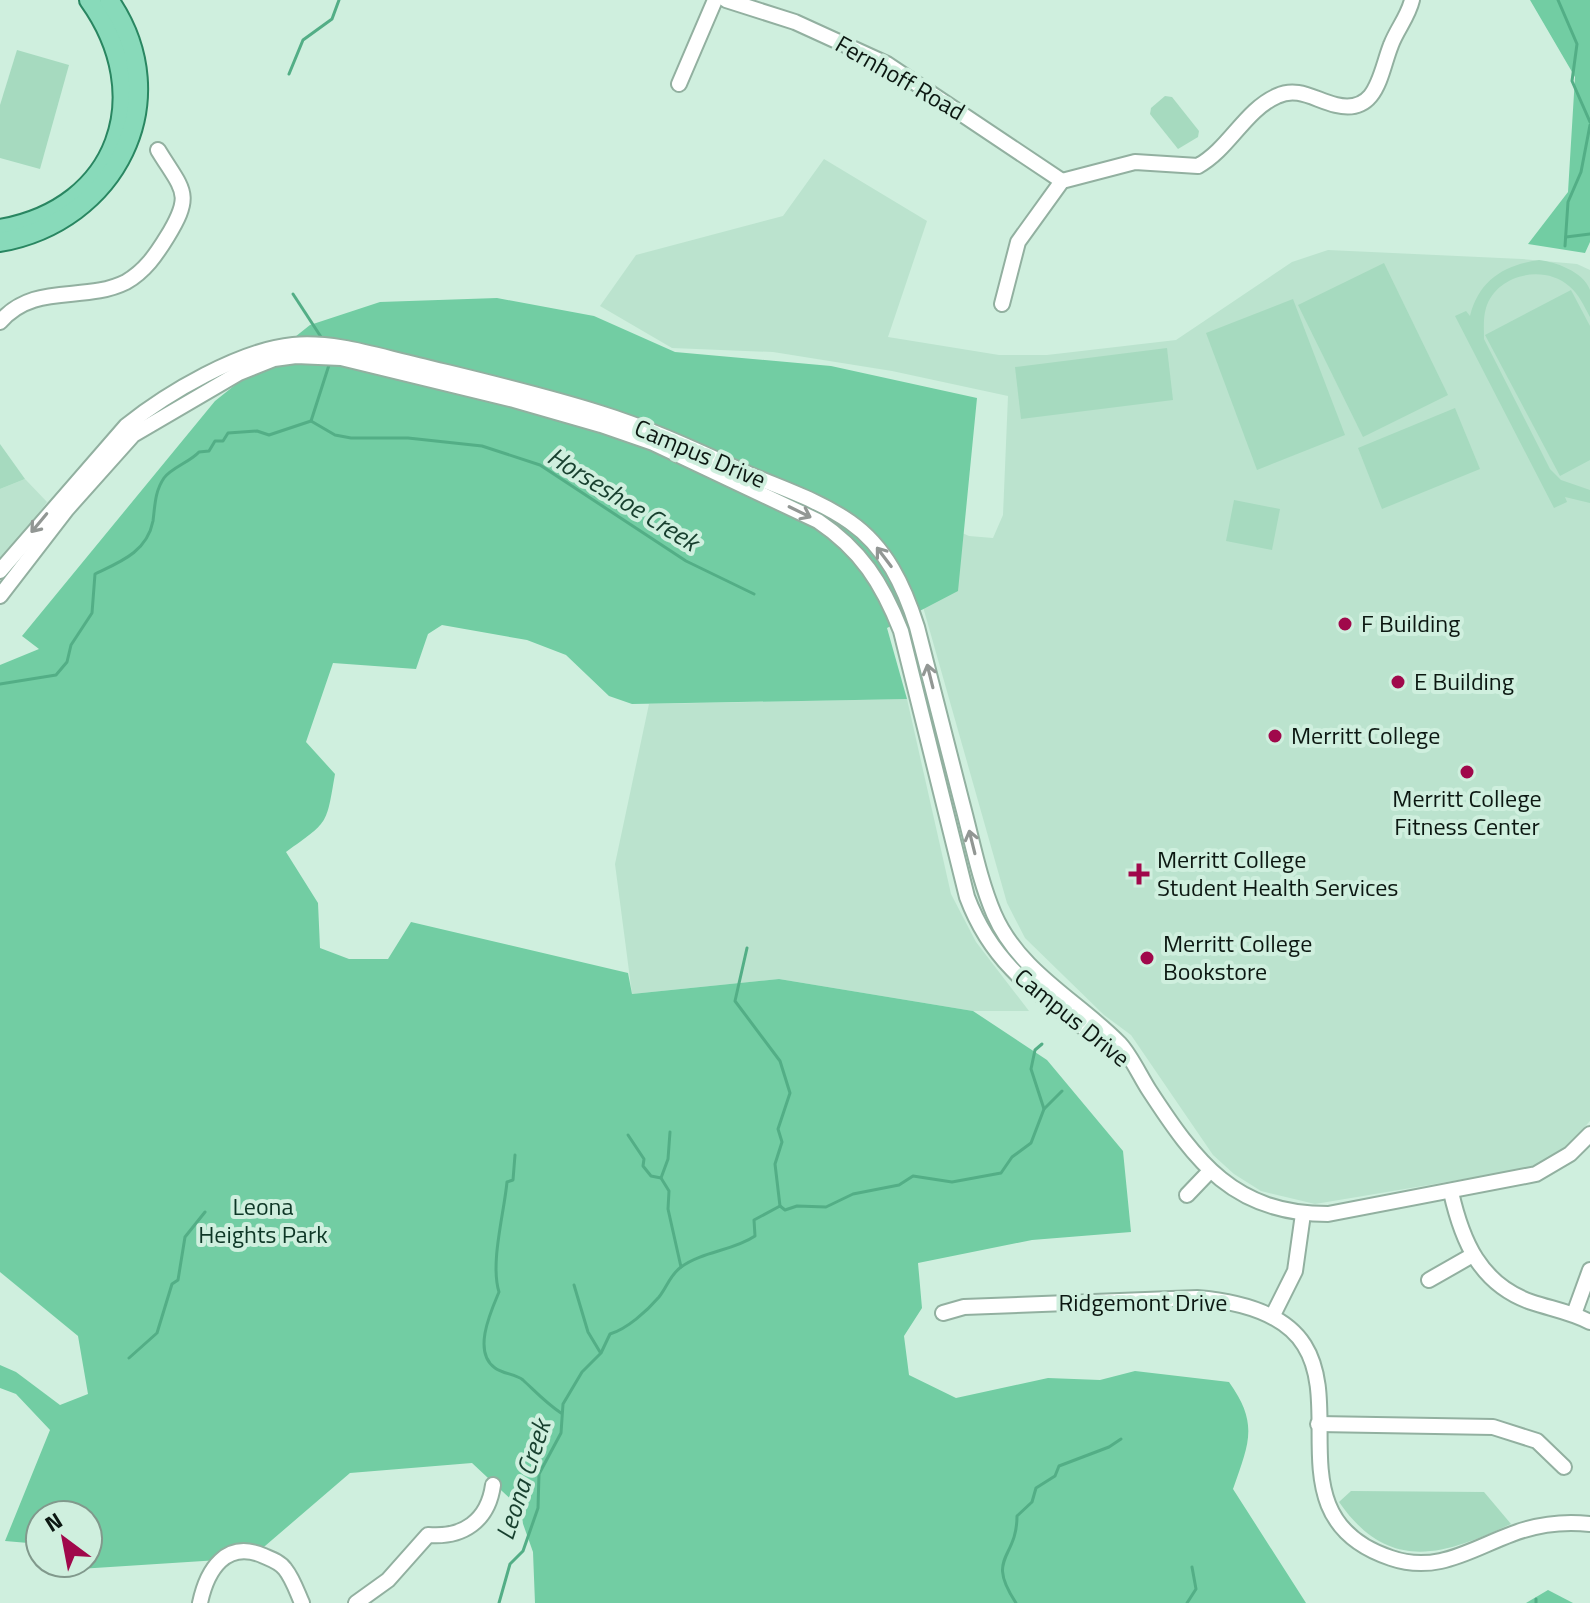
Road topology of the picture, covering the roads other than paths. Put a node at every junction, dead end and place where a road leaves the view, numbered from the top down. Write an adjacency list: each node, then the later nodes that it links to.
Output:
1 (89, 0): 9 (main road)
2 (109, 0): 10 (main road)
3 (715, 0): 6 (street)
4 (726, 0): 8 (street, Fernhoff Road)
5 (1412, 0): 8 (street)
6 (679, 84)
7 (158, 150): 12 (street)
8 (1062, 181): 11 (street)
9 (0, 229)
10 (0, 242)
11 (1002, 304)
12 (0, 322)
13 (252, 361): 14 (street, Campus Drive, one-way to 14); 15 (street, Campus Drive); 17 (street, Campus Drive)
14 (0, 571)
15 (0, 596)
16 (1590, 1134): 18 (street, Campus Drive)
17 (1209, 1172): 19 (street); 20 (street, Campus Drive)
18 (1451, 1192): 20 (street, Campus Drive); 21 (street)
19 (1187, 1195)
20 (1303, 1214): 26 (street)
21 (1471, 1256): 23 (street); 25 (street)
22 (1590, 1270): 25 (street)
23 (1429, 1280)
24 (943, 1313): 26 (street, Ridgemont Drive)
25 (1574, 1314): 27 (street)
26 (1273, 1315): 28 (street, Ridgemont Drive)
27 (1590, 1322)
28 (1318, 1424): 29 (street); 31 (street, Ridgemont Drive)
29 (1564, 1467)
30 (493, 1485): 34 (street)
31 (1590, 1524)
32 (200, 1603): 33 (street)
33 (302, 1603)
34 (356, 1603)

